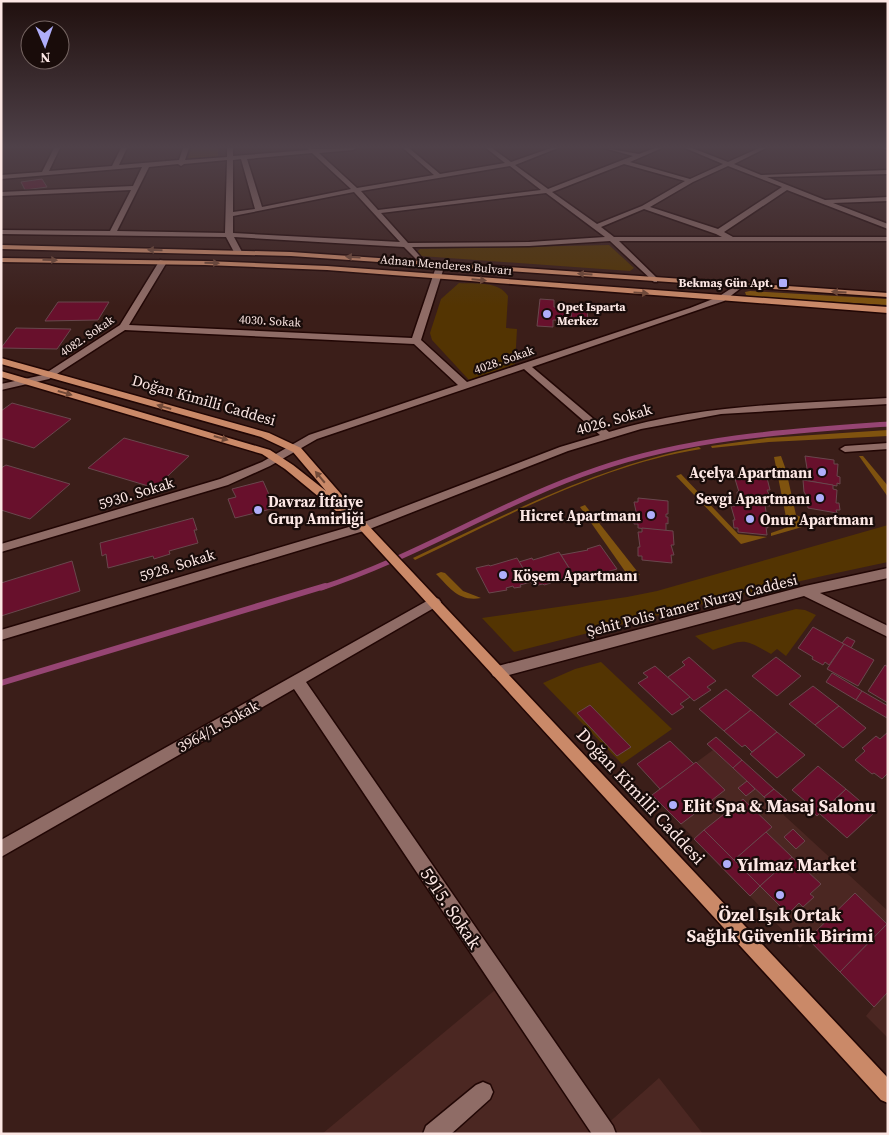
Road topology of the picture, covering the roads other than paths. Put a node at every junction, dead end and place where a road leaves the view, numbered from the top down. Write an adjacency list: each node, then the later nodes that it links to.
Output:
1 (129, 201): 19 (street)
2 (229, 201): 14 (street)
3 (256, 201): 12 (street)
4 (302, 201): 12 (street)
5 (365, 201): 13 (street)
6 (465, 201): 13 (street)
7 (560, 201): 15 (street)
8 (654, 201): 11 (street)
9 (766, 201): 18 (street)
10 (821, 201): 16 (street)
11 (644, 206): 15 (street); 18 (street)
12 (259, 210): 14 (street)
13 (376, 212): 24 (street)
14 (229, 215): 20 (street)
15 (596, 227): 21 (street)
16 (888, 227)
17 (1, 232): 19 (street)
18 (719, 232): 23 (street)
19 (113, 233): 20 (street)
20 (229, 235): 24 (street); 26 (street)
21 (612, 239): 23 (street); 24 (street); 32 (street)
22 (888, 239): 23 (street)
23 (734, 240)
24 (405, 245): 29 (street)
25 (1, 247): 26 (main road, Adnan Menderes Bulvarı, one-way to 25)
26 (238, 252): 29 (main road, Adnan Menderes Bulvarı, one-way to 26)
27 (1, 260): 28 (main road, Adnan Menderes Bulvarı, one-way to 28)
28 (163, 262): 31 (main road, Adnan Menderes Bulvarı, one-way to 31); 37 (street, 4082. Sokak)
29 (421, 262): 30 (main road, Adnan Menderes Bulvarı)
30 (442, 264): 31 (street); 32 (main road, Adnan Menderes Bulvarı, one-way to 30)
31 (437, 276): 35 (main road, Adnan Menderes Bulvarı, one-way to 35); 38 (street)
32 (654, 280): 33 (main road, Adnan Menderes Bulvarı)
33 (738, 286): 34 (main road, Adnan Menderes Bulvarı, one-way to 33); 35 (street, 4028. Sokak)
34 (888, 295)
35 (721, 299): 36 (main road, Adnan Menderes Bulvarı); 40 (street, 4028. Sokak)
36 (888, 310)
37 (123, 327): 38 (street, 4030. Sokak); 42 (street, 4082. Sokak)
38 (416, 340): 45 (street)
39 (1, 361): 42 (main road, Doğan Kimilli Caddesi)
40 (527, 366): 45 (street, 4028. Sokak); 47 (street)
41 (1, 374): 43 (main road, Doğan Kimilli Caddesi)
42 (51, 375): 43 (street, 4082. Sokak); 49 (main road, Doğan Kimilli Caddesi, one-way to 42)
43 (28, 382): 44 (street, 4082. Sokak); 51 (main road, Doğan Kimilli Caddesi, one-way to 51)
44 (1, 387)
45 (466, 387): 49 (street, 4028. Sokak)
46 (888, 401): 47 (street, 4026. Sokak)
47 (607, 434): 52 (street, 4026. Sokak)
48 (888, 446): 50 (street)
49 (293, 448): 51 (street, 4028. Sokak); 52 (main road, Doğan Kimilli Caddesi, one-way to 49)
50 (845, 449)
51 (277, 458): 52 (main road, Doğan Kimilli Caddesi); 53 (street, 5930. Sokak)
52 (363, 527): 56 (main road, Doğan Kimilli Caddesi); 58 (street, 5928. Sokak)
53 (1, 548)
54 (888, 573): 55 (street)
55 (805, 591): 57 (street, Şehit Polis Tamer Nuray Caddesi); 59 (street, Şehit Polis Tamer Nuray Caddesi)
56 (434, 602): 59 (main road, Doğan Kimilli Caddesi); 60 (street, 3964/1. Sokak)
57 (888, 632)
58 (1, 635)
59 (498, 672): 63 (main road, Doğan Kimilli Caddesi)
60 (297, 681): 61 (street, 3964/1. Sokak); 65 (street, 5915. Sokak)
61 (1, 849)
62 (482, 1092): 64 (street)
63 (888, 1093)
64 (434, 1134)
65 (605, 1134)

